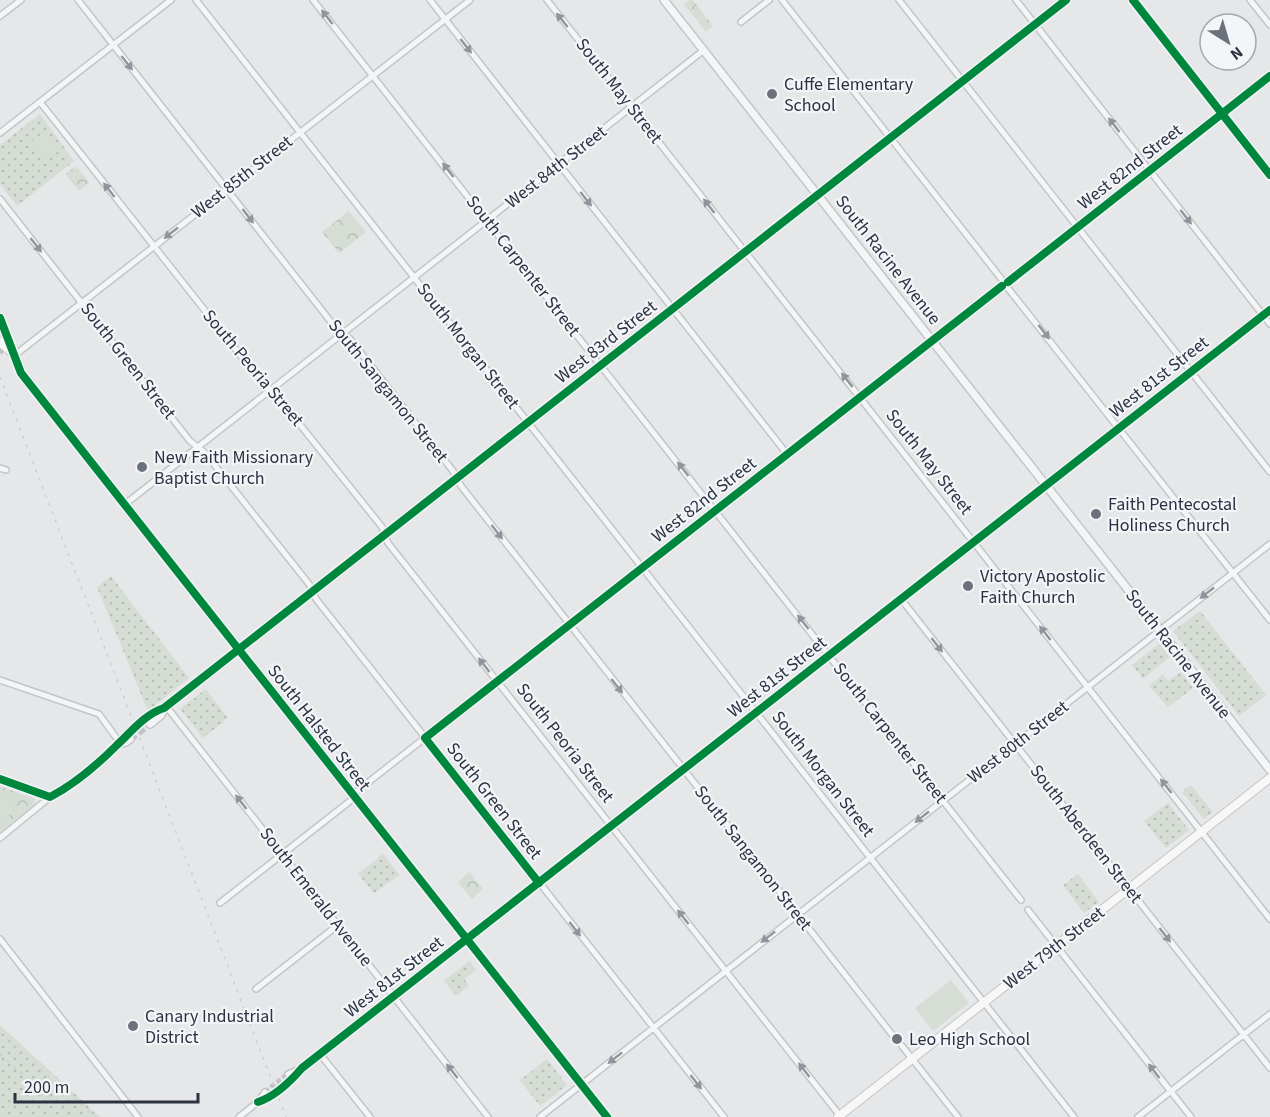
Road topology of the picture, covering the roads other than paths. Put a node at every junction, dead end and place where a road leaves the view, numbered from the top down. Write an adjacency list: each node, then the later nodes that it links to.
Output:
1 (21, 0): 17 (street)
2 (78, 0): 22 (street, South Sangamon Street)
3 (171, 0): 22 (street)
4 (196, 0): 30 (street, South Morgan Street)
5 (313, 0): 24 (street, South Carpenter Street, one-way to 5)
6 (430, 0): 18 (street)
7 (470, 0): 18 (street, West 85th Street)
8 (547, 0): 28 (street, South May Street, one-way to 8)
9 (664, 0): 23 (street, South Racine Avenue)
10 (769, 0): 19 (street)
11 (782, 0): 32 (street)
12 (899, 0): 26 (street)
13 (1016, 0): 20 (street)
14 (1066, 0): 20 (street, West 83rd Street)
15 (1133, 0): 29 (street)
16 (1250, 0): 21 (street)
17 (0, 16)
18 (445, 20): 24 (street, West 85th Street); 33 (street, one-way to 33)
19 (741, 22)
20 (1035, 24): 26 (street, West 83rd Street); 34 (street, one-way to 20)
21 (1270, 25)
22 (113, 45): 27 (street); 36 (street, South Sangamon Street, one-way to 36)
23 (704, 50): 28 (street, West 84th Street); 37 (street, South Racine Avenue)
24 (373, 76): 30 (street, West 85th Street); 39 (street, South Carpenter Street, one-way to 24)
25 (1270, 76): 29 (street, West 82nd Street)
26 (962, 81): 32 (street, West 83rd Street); 40 (street)
27 (40, 102): 31 (street); 41 (street, South Peoria Street, one-way to 27)
28 (632, 107): 33 (street, West 84th Street); 42 (street, South May Street, one-way to 28)
29 (1222, 114): 34 (street, West 82nd Street); 35 (street)
30 (300, 132): 36 (street, West 85th Street); 43 (street, South Morgan Street)
31 (0, 133)
32 (891, 138): 37 (street, West 83rd Street); 44 (street)
33 (559, 164): 39 (street, West 84th Street); 46 (street, one-way to 46)
34 (1150, 171): 40 (street, West 82nd Street); 48 (street, one-way to 48)
35 (1270, 175)
36 (227, 189): 41 (street, West 85th Street, one-way to 41); 51 (street, South Sangamon Street, one-way to 51)
37 (818, 195): 42 (street, West 83rd Street); 52 (street, South Racine Avenue)
38 (0, 199): 45 (street, South Green Street, one-way to 45)
39 (487, 220): 43 (street, West 84th Street); 56 (street, South Carpenter Street)
40 (1077, 227): 44 (street, West 82nd Street); 57 (street)
41 (154, 246): 45 (street, West 85th Street); 58 (street, South Peoria Street)
42 (745, 252): 46 (street, West 83rd Street); 59 (street, South May Street, one-way to 42)
43 (414, 277): 51 (street, West 84th Street); 60 (street, South Morgan Street)
44 (1005, 284): 52 (street, West 82nd Street); 61 (street, one-way to 61)
45 (82, 302): 55 (street, West 85th Street); 62 (street, South Green Street)
46 (673, 309): 56 (street, West 83rd Street); 63 (street)
47 (1270, 310): 48 (street, West 81st Street)
48 (1263, 315): 50 (street); 57 (street, West 81st Street)
49 (0, 318): 55 (main road)
50 (1270, 324)
51 (342, 333): 58 (street, West 84th Street); 65 (street, South Sangamon Street)
52 (932, 341): 59 (street, West 82nd Street); 66 (street, South Racine Avenue)
53 (0, 342): 55 (main road, South Halsted Street)
54 (4, 351): 55 (main road)
55 (15, 355): 67 (main road, South Halsted Street)
56 (601, 365): 60 (street, West 83rd Street); 68 (street, South Carpenter Street, one-way to 56)
57 (1191, 372): 61 (street, West 81st Street); 64 (street)
58 (270, 390): 62 (street, West 84th Street); 69 (street, South Peoria Street)
59 (860, 397): 63 (street, West 82nd Street); 70 (street, South May Street)
60 (528, 422): 65 (street, West 83rd Street); 72 (street, South Morgan Street)
61 (1119, 428): 66 (street, West 81st Street); 73 (street)
62 (198, 446): 67 (street, West 84th Street); 74 (street, South Green Street)
63 (788, 454): 68 (street, West 82nd Street)
64 (1270, 472)
65 (457, 478): 69 (street, West 83rd Street); 77 (street, South Sangamon Street, one-way to 77)
66 (1046, 485): 70 (street, West 81st Street); 78 (street, South Racine Avenue)
67 (124, 505): 79 (main road, South Halsted Street)
68 (716, 511): 72 (street, West 82nd Street); 80 (street, South Carpenter Street, one-way to 68)
69 (385, 535): 74 (street, West 83rd Street); 82 (street, South Peoria Street, one-way to 69)
70 (973, 542): 75 (street, West 81st Street); 83 (street, South May Street, one-way to 70)
71 (1270, 544): 73 (street, West 80th Street)
72 (643, 568): 77 (street, West 82nd Street); 85 (street, South Morgan Street)
73 (1233, 573): 76 (street); 78 (street, West 80th Street, one-way to 78)
74 (312, 592): 79 (street, West 83rd Street); 88 (street, South Green Street)
75 (901, 599): 80 (street, West 81st Street); 90 (street, South Aberdeen Street, one-way to 90)
76 (1270, 620)
77 (569, 625): 82 (street, West 82nd Street); 91 (street, South Sangamon Street, one-way to 91)
78 (1160, 630): 83 (street, West 80th Street); 92 (street, South Racine Avenue)
79 (238, 650): 84 (street, West 83rd Street); 95 (main road, South Halsted Street)
80 (829, 655): 85 (street, West 81st Street); 97 (street, South Carpenter Street)
81 (0, 680): 89 (street)
82 (497, 682): 88 (street, West 82nd Street); 98 (street, South Peoria Street)
83 (1088, 687): 90 (street, West 80th Street); 99 (street, South May Street, one-way to 83)
84 (165, 707): 86 (street, West 83rd Street); 101 (street, South Emerald Avenue, one-way to 84)
85 (756, 712): 91 (street, West 81st Street); 102 (street, South Morgan Street)
86 (149, 721)
87 (129, 736): 89 (street)
88 (425, 738): 95 (street, West 82nd Street); 103 (street, South Green Street)
89 (120, 743): 96 (street)
90 (1015, 744): 97 (street, West 80th Street); 104 (street, South Aberdeen Street)
91 (683, 770): 98 (street, West 81st Street); 108 (street, South Sangamon Street)
92 (1270, 770)
93 (1270, 778): 99 (main road, West 79th Street)
94 (0, 779): 96 (street)
95 (353, 796): 101 (street, West 82nd Street); 112 (main road, South Halsted Street)
96 (50, 797): 100 (street)
97 (943, 800): 102 (street, West 80th Street, one-way to 102); 105 (street, South Carpenter Street)
98 (611, 826): 103 (street, West 81st Street); 114 (street, South Peoria Street, one-way to 98)
99 (1202, 832): 104 (main road, West 79th Street); 109 (street, South May Street)
100 (0, 837)
101 (282, 854): 106 (street, West 82nd Street); 110 (street, South Emerald Avenue)
102 (870, 858): 108 (street, West 80th Street); 117 (street, South Morgan Street)
103 (539, 883): 112 (street, West 81st Street); 119 (street, South Green Street, one-way to 119)
104 (1129, 889): 113 (main road, West 79th Street); 120 (street, South Aberdeen Street, one-way to 120)
105 (1021, 900)
106 (220, 903)
107 (1028, 910): 113 (street)
108 (798, 914): 114 (street, West 80th Street, one-way to 114); 121 (street, South Sangamon Street)
109 (1270, 919)
110 (338, 925): 115 (street); 116 (street, South Emerald Avenue)
111 (0, 939): 134 (street)
112 (466, 940): 116 (street, West 81st Street); 129 (main road, South Halsted Street)
113 (1056, 946): 117 (main road, West 79th Street); 131 (street, one-way to 113)
114 (725, 971): 119 (street, West 80th Street); 141 (street, South Peoria Street, one-way to 114)
115 (256, 990)
116 (394, 997): 123 (street, West 81st Street); 137 (street, South Emerald Avenue, one-way to 116)
117 (984, 1003): 124 (main road, West 79th Street); 143 (street, South Morgan Street)
118 (1270, 1014): 120 (street)
119 (653, 1028): 129 (street, West 80th Street, one-way to 129); 140 (street, South Green Street, one-way to 140)
120 (1243, 1034): 126 (street, South Aberdeen Street); 131 (street)
121 (894, 1037)
122 (902, 1046): 124 (street)
123 (320, 1054): 125 (street, West 81st Street); 136 (street)
124 (912, 1059): 141 (main road, West 79th Street); 142 (street)
125 (302, 1068): 127 (street, West 81st Street); 128 (street, West 81st Street)
126 (1270, 1068)
127 (288, 1074)
128 (290, 1081)
129 (581, 1084): 138 (street, West 80th Street); 139 (main road, South Halsted Street)
130 (265, 1092): 133 (street)
131 (1170, 1092): 144 (street); 145 (street)
132 (267, 1099): 133 (street)
133 (258, 1102): 135 (street)
134 (138, 1117)
135 (239, 1117)
136 (370, 1117)
137 (488, 1117)
138 (540, 1117)
139 (607, 1117)
140 (724, 1117)
141 (840, 1117)
142 (958, 1117)
143 (1074, 1117)
144 (1138, 1117)
145 (1191, 1117)

